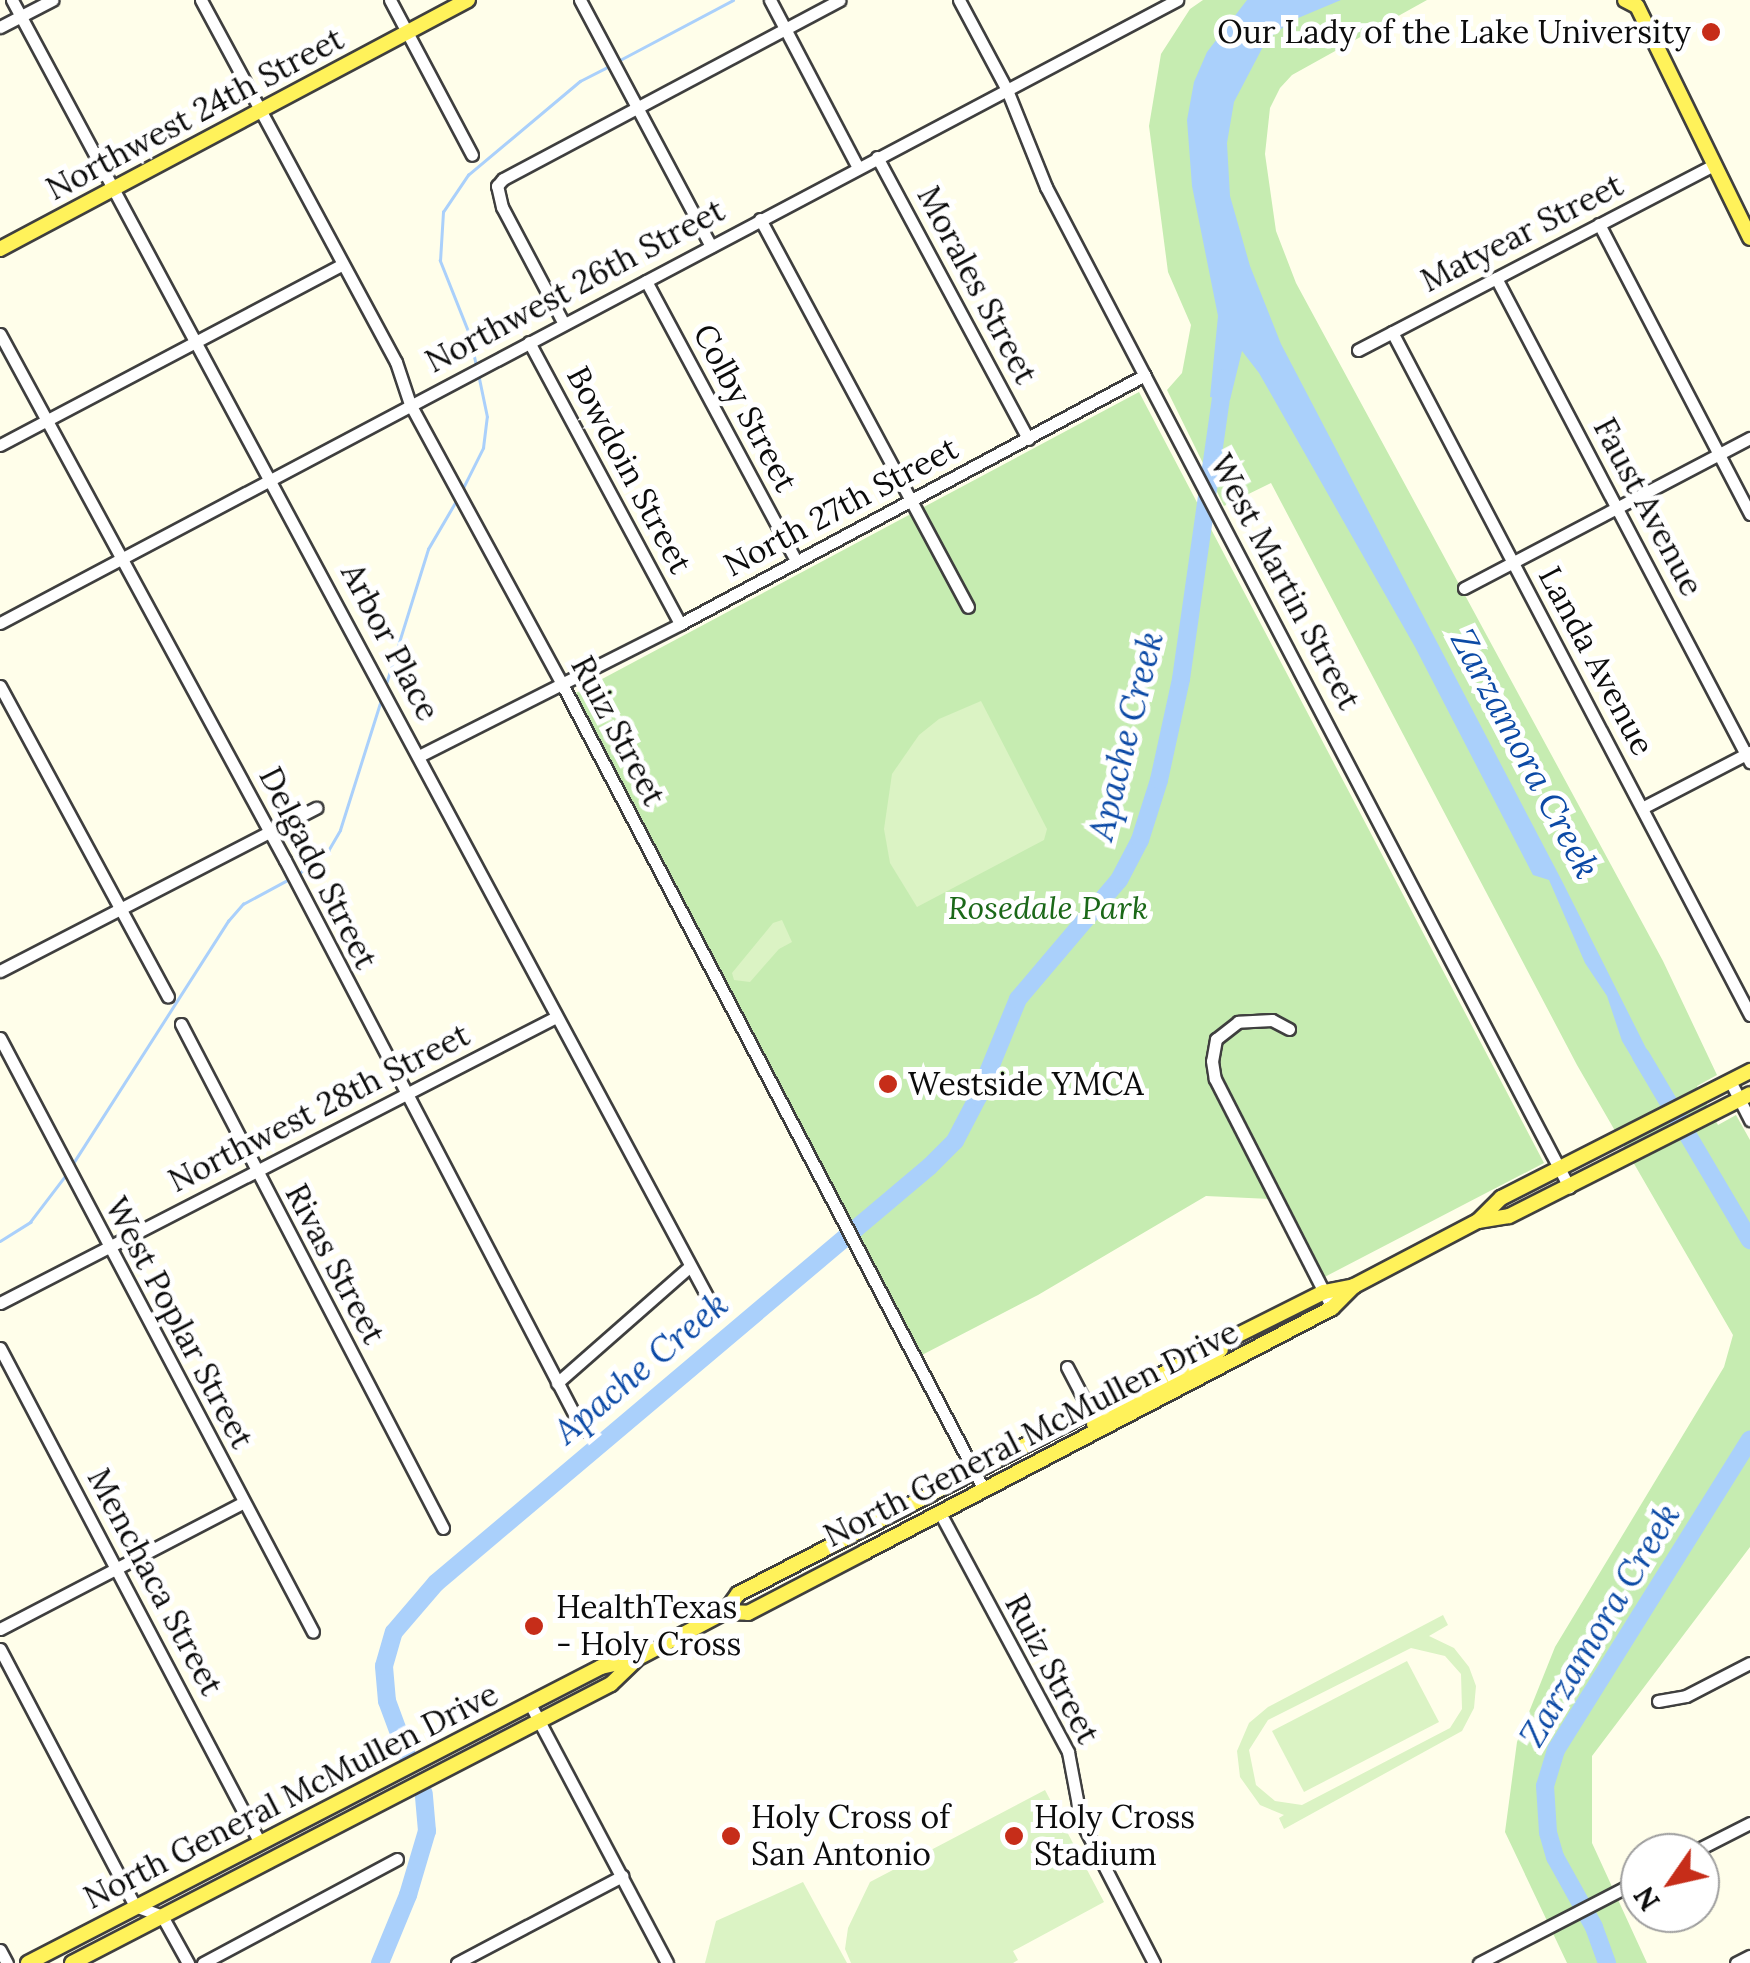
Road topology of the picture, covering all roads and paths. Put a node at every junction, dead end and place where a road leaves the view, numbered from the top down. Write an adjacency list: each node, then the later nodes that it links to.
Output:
1 (12, 0): 13 (street, Arbor Place)
2 (52, 0): 13 (street)
3 (201, 0): 19 (street, Ruiz Street)
4 (390, 0): 16 (street)
5 (468, 0): 16 (main road, Northwest 24th Street)
6 (580, 0): 18 (street)
7 (770, 0): 15 (street)
8 (839, 0): 15 (street)
9 (958, 0): 17 (street, West Martin Street)
10 (1177, 0): 12 (street, Northwest 26th Street)
11 (1634, 2): 23 (main road)
12 (1152, 6): 17 (street, Northwest 26th Street)
13 (21, 16): 14 (street); 24 (street, Arbor Place)
14 (0, 28)
15 (784, 29): 18 (street); 22 (street)
16 (407, 32): 19 (main road, Northwest 24th Street); 20 (street)
17 (1008, 90): 21 (street, Northwest 26th Street); 39 (street, West Martin Street)
18 (638, 108): 28 (street); 33 (street)
19 (260, 110): 24 (main road, Northwest 24th Street); 30 (street, Ruiz Street)
20 (472, 155)
21 (877, 157): 22 (street, Northwest 26th Street); 43 (street, Morales Street)
22 (857, 166): 25 (street, Northwest 26th Street)
23 (1712, 166): 26 (street, Matyear Street); 27 (main road)
24 (113, 189): 29 (main road, Northwest 24th Street); 37 (street, Arbor Place)
25 (760, 220): 28 (street, Northwest 26th Street); 47 (street)
26 (1598, 224): 31 (street, Matyear Street); 45 (street)
27 (1750, 238)
28 (712, 246): 32 (street, Northwest 26th Street)
29 (0, 249)
30 (342, 265): 37 (street); 40 (street, Ruiz Street)
31 (1496, 278): 34 (street, Matyear Street); 48 (street, Faust Avenue)
32 (646, 281): 33 (street, Northwest 26th Street); 51 (street, Colby Street)
33 (564, 324): 36 (street, Northwest 26th Street)
34 (1392, 332): 38 (street, Matyear Street); 52 (street, Landa Avenue)
35 (0, 334): 41 (street, Delgado Street)
36 (529, 342): 40 (street, Northwest 26th Street); 56 (street, Bowdoin Street)
37 (194, 344): 41 (street); 46 (street, Arbor Place)
38 (1358, 350)
39 (1145, 375): 43 (street, North 27th Street); 77 (street, West Martin Street)
40 (410, 404): 46 (street, Northwest 26th Street); 57 (street, Ruiz Street)
41 (47, 422): 44 (street); 50 (street, Delgado Street)
42 (1750, 438): 45 (street)
43 (1028, 439): 47 (street, North 27th Street)
44 (0, 445)
45 (1719, 455): 48 (street); 49 (street)
46 (270, 476): 50 (street, Northwest 26th Street); 59 (street, Arbor Place)
47 (911, 500): 51 (street, North 27th Street); 54 (street)
48 (1617, 507): 52 (street); 60 (street, Faust Avenue)
49 (1750, 514)
50 (122, 558): 55 (street, Northwest 26th Street); 63 (street, Delgado Street)
51 (796, 561): 56 (street, North 27th Street)
52 (1512, 561): 53 (street); 62 (street, Landa Avenue)
53 (1464, 588)
54 (968, 607)
55 (0, 623)
56 (680, 624): 57 (street, North 27th Street)
57 (562, 684): 59 (street, North 27th Street); 95 (street, Ruiz Street)
58 (0, 686): 64 (street)
59 (420, 756): 68 (street, Arbor Place)
60 (1749, 756): 62 (street)
61 (316, 808): 63 (street)
62 (1642, 808): 67 (street, Landa Avenue)
63 (270, 832): 64 (street); 74 (street, Delgado Street)
64 (121, 908): 65 (street); 66 (street)
65 (0, 971)
66 (168, 997)
67 (1750, 1015)
68 (556, 1017): 74 (street, Northwest 28th Street); 82 (street, Arbor Place)
69 (182, 1024): 78 (street, Rivas Street)
70 (1289, 1030): 84 (street)
71 (0, 1038): 81 (street, West Poplar Street)
72 (1750, 1072): 73 (main road, North General McMullen Drive)
73 (1730, 1081): 75 (street); 77 (main road, North General McMullen Drive)
74 (404, 1094): 78 (street, Northwest 28th Street); 91 (street, Delgado Street)
75 (1745, 1096): 76 (street); 79 (main road, North General McMullen Drive)
76 (1750, 1120)
77 (1558, 1166): 79 (street, West Martin Street); 80 (main road, North General McMullen Drive)
78 (254, 1171): 81 (street, Northwest 28th Street); 99 (street, Rivas Street)
79 (1569, 1187): 80 (main road, North General McMullen Drive)
80 (1478, 1221): 83 (main road, North General McMullen Drive)
81 (108, 1248): 85 (street, Northwest 28th Street); 97 (street, West Poplar Street)
82 (690, 1266): 87 (street, Arbor Place); 91 (street)
83 (1354, 1286): 84 (main road, North General McMullen Drive); 86 (main road, North General McMullen Drive)
84 (1324, 1292): 86 (street); 88 (main road, North General McMullen Drive)
85 (0, 1303)
86 (1332, 1308): 94 (main road, North General McMullen Drive)
87 (716, 1312)
88 (1232, 1338): 92 (main road, North General McMullen Drive); 94 (main road)
89 (0, 1348): 100 (street, Menchaca Street)
90 (1067, 1367): 92 (street)
91 (557, 1383): 93 (street, Delgado Street)
92 (1090, 1411): 95 (main road, North General McMullen Drive)
93 (582, 1431)
94 (1094, 1433): 96 (main road, North General McMullen Drive)
95 (975, 1472): 96 (street, Ruiz Street); 101 (main road, North General McMullen Drive)
96 (984, 1490): 98 (main road, North General McMullen Drive)
97 (244, 1502): 100 (street); 103 (street, West Poplar Street)
98 (940, 1513): 101 (main road, North General McMullen Drive); 127 (street, Ruiz Street)
99 (443, 1528)
100 (117, 1568): 102 (street); 112 (street, Menchaca Street)
101 (725, 1612): 105 (main road, North General McMullen Drive)
102 (0, 1629)
103 (313, 1632)
104 (0, 1649): 116 (street)
105 (636, 1659): 108 (main road, North General McMullen Drive); 109 (main road, North General McMullen Drive)
106 (1750, 1663): 107 (street)
107 (1658, 1701)
108 (530, 1704): 109 (street); 112 (main road, North General McMullen Drive)
109 (539, 1721): 114 (street); 117 (main road, North General McMullen Drive)
110 (1750, 1823): 111 (street)
111 (1720, 1838)
112 (260, 1842): 116 (main road, North General McMullen Drive)
113 (397, 1859): 124 (street)
114 (622, 1876): 125 (street); 126 (street)
115 (1620, 1890): 128 (street)
116 (135, 1906): 117 (street); 121 (main road, North General McMullen Drive)
117 (162, 1916): 122 (main road, North General McMullen Drive); 123 (street)
118 (0, 1950): 120 (street)
119 (1750, 1956): 129 (street)
120 (7, 1963)
121 (28, 1963)
122 (72, 1963)
123 (188, 1963)
124 (203, 1963)
125 (458, 1963)
126 (668, 1963)
127 (1154, 1963)
128 (1479, 1963)
129 (1736, 1963)

